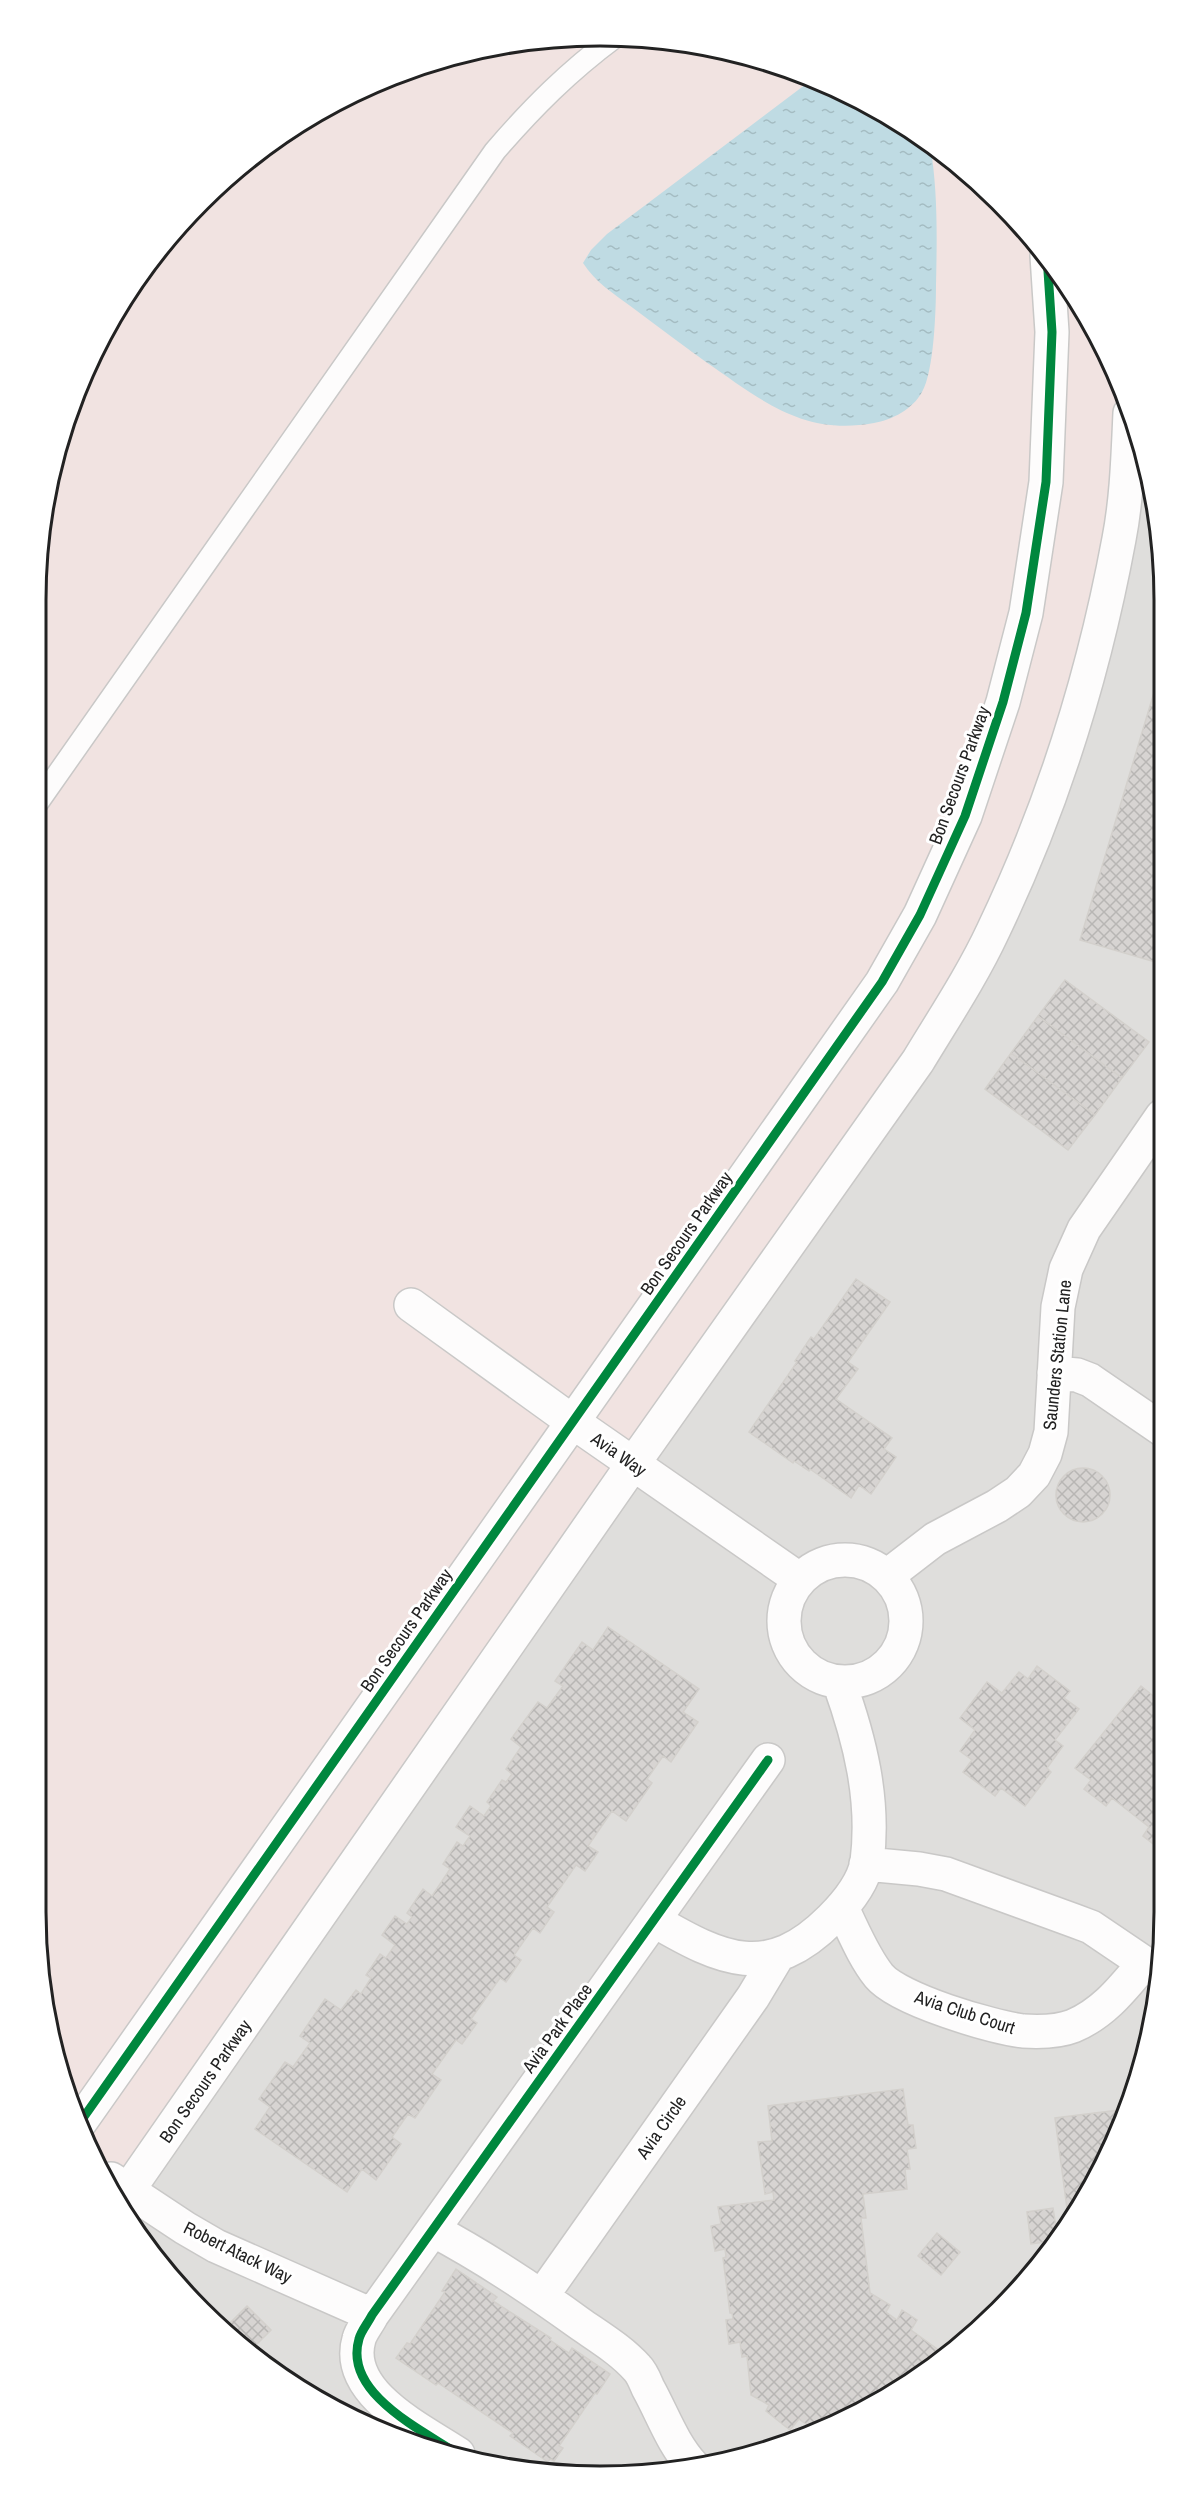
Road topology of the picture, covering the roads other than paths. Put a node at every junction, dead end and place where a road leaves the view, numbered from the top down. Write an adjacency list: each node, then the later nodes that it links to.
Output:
1 (603, 46): 4 (lane)
2 (1048, 275): 8 (street, Bon Secours Parkway)
3 (1128, 432): 10 (street, Bon Secours Parkway)
4 (46, 791)
5 (1154, 1127): 7 (street, Saunders Station Lane)
6 (411, 1305): 8 (street, Avia Way)
7 (1054, 1373): 9 (street); 11 (street, Saunders Station Lane)
8 (573, 1422): 10 (street, Avia Way); 20 (street, Bon Secours Parkway)
9 (1154, 1424)
10 (633, 1464): 12 (street, Avia Way); 21 (street, Bon Secours Parkway)
11 (887, 1576): 12 (street); 13 (street)
12 (799, 1579): 13 (street)
13 (839, 1682): 15 (street, Avia Circle)
14 (768, 1760): 17 (street, Avia Park Place)
15 (866, 1864): 16 (street, Avia Circle); 19 (street)
16 (842, 1908): 18 (street, Avia Circle); 19 (street, Avia Club Court)
17 (655, 1921): 18 (street, Avia Circle); 22 (street, Avia Park Place)
18 (777, 1957): 23 (street, Avia Circle)
19 (1152, 1968)
20 (85, 2115)
21 (121, 2189): 24 (street, Robert Atack Way)
22 (433, 2230): 23 (street); 24 (street, Avia Park Place)
23 (542, 2296): 26 (street)
24 (372, 2315): 25 (street, Avia Park Place)
25 (442, 2443)
26 (687, 2460)

